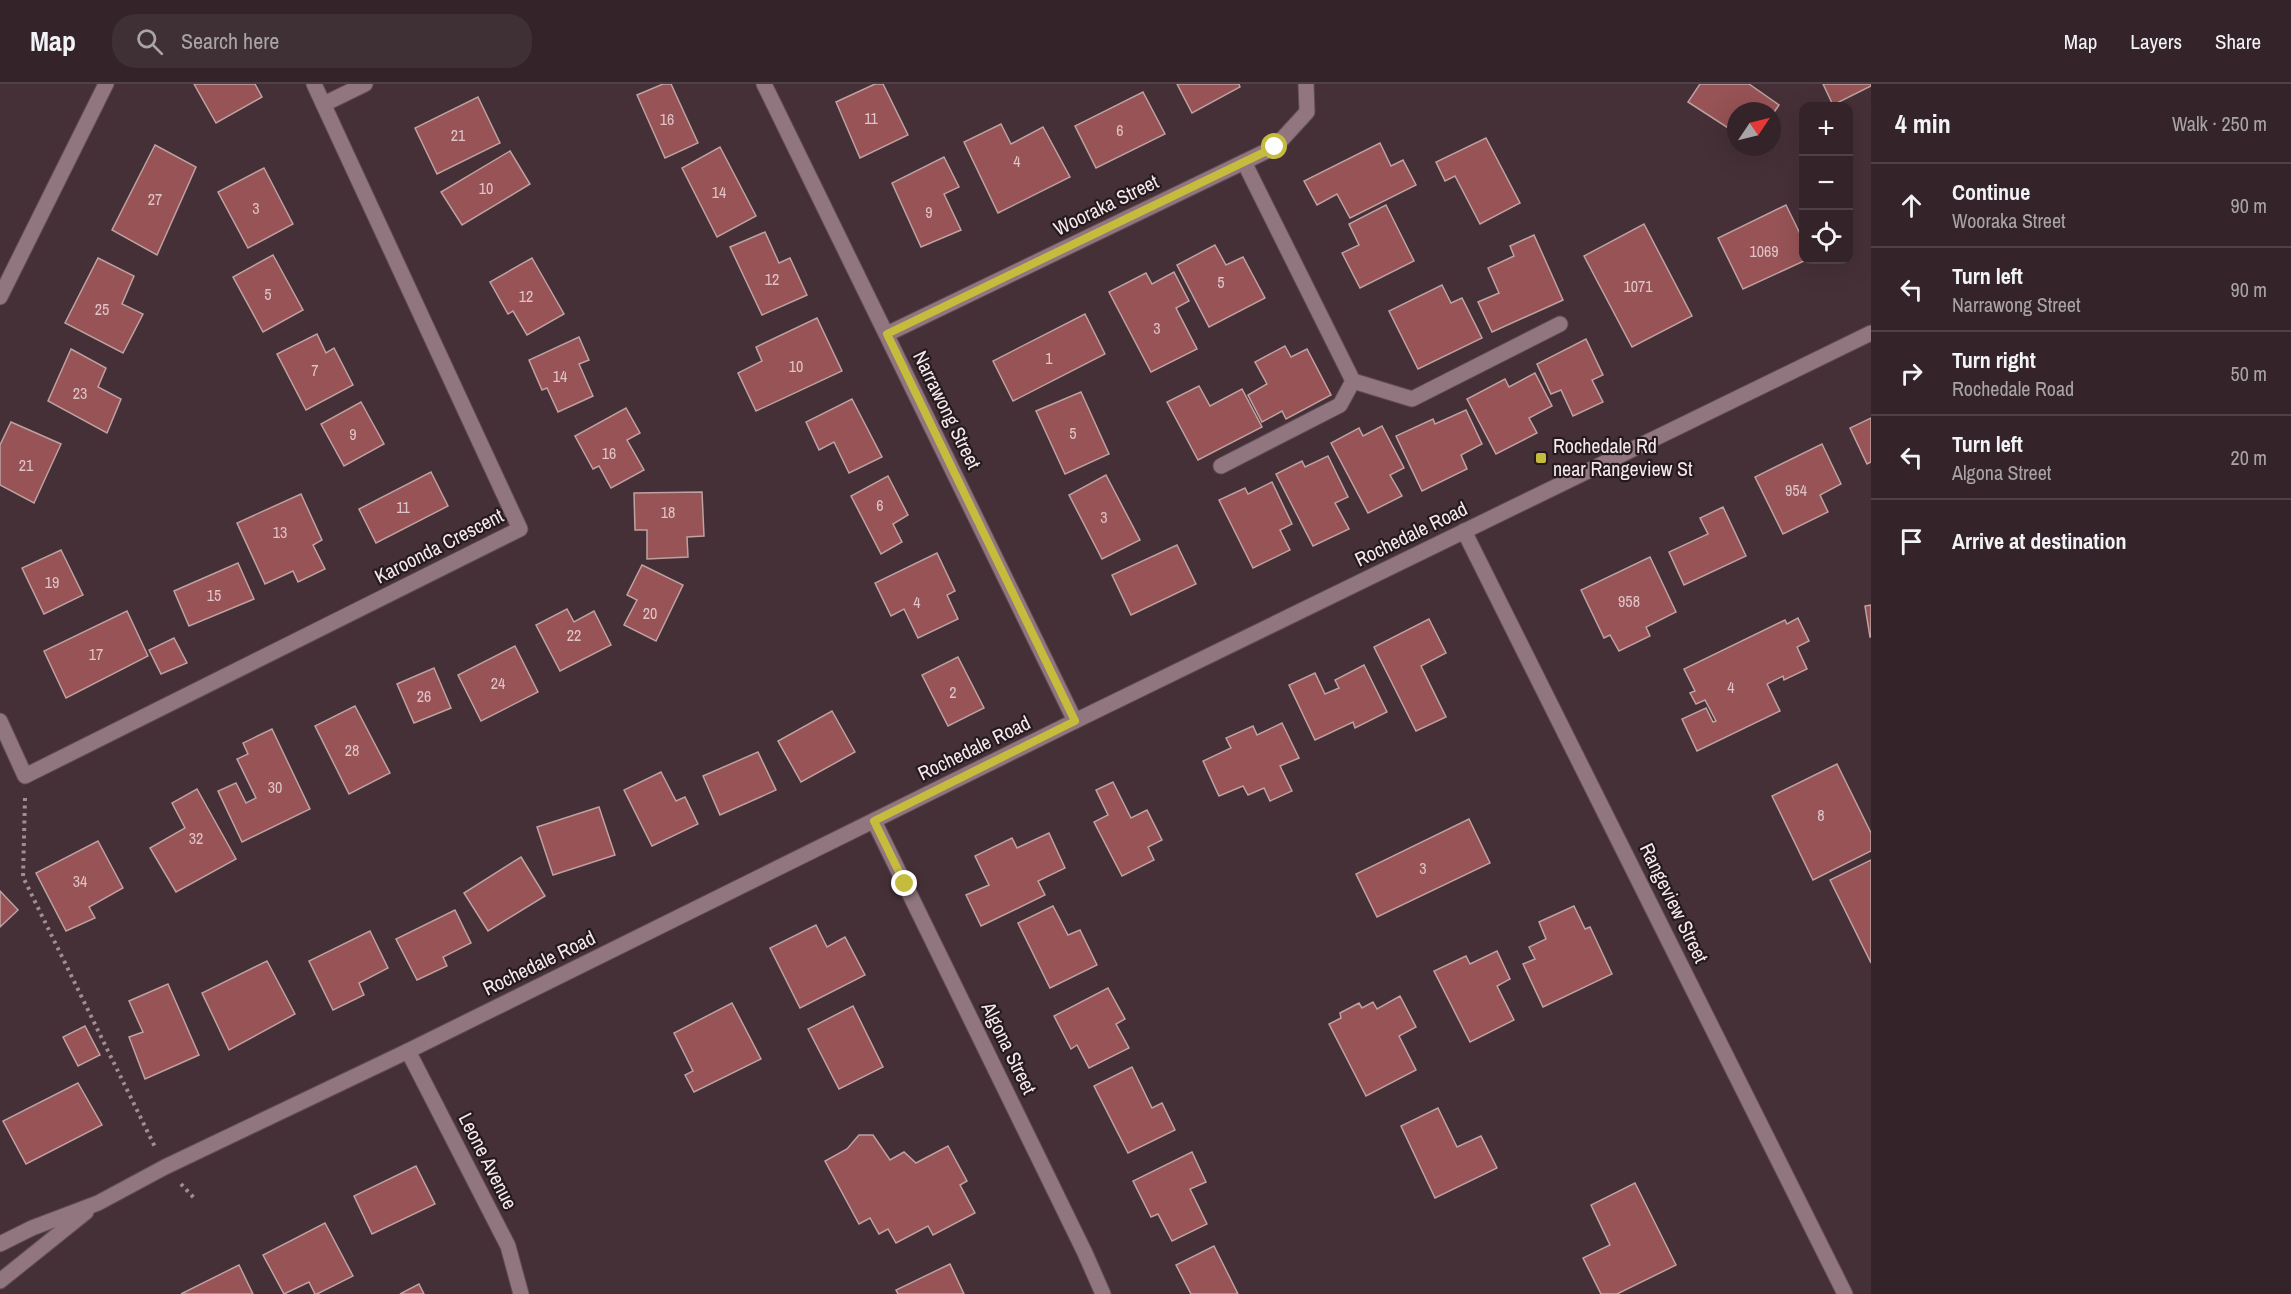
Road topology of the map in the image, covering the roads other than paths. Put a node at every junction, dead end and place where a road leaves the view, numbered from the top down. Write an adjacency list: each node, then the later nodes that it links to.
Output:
1 (105, 84): 8 (street)
2 (314, 84): 6 (street, Karoonda Crescent)
3 (365, 84): 6 (street)
4 (764, 84): 11 (street, Narrawong Street)
5 (1306, 84): 7 (street, Wooraka Street)
6 (324, 104): 15 (street, Karoonda Crescent)
7 (1244, 162): 11 (street, Wooraka Street); 12 (street)
8 (0, 297)
9 (1560, 324): 12 (street)
10 (1871, 333): 14 (street, Rochedale Road)
11 (887, 334): 16 (street, Narrawong Street)
12 (1353, 381): 13 (street)
13 (1221, 466)
14 (1464, 531): 16 (street, Rochedale Road); 24 (street, Rangeview Street)
15 (0, 721)
16 (1075, 721): 17 (street, Rochedale Road)
17 (874, 821): 18 (street, Rochedale Road); 23 (street, Algona Street)
18 (408, 1052): 19 (street, Rochedale Road); 22 (street, Leone Avenue)
19 (98, 1203): 20 (street, Rochedale Road); 21 (street, Rochedale Road)
20 (0, 1244)
21 (0, 1281)
22 (520, 1294)
23 (1103, 1294)
24 (1845, 1294)

